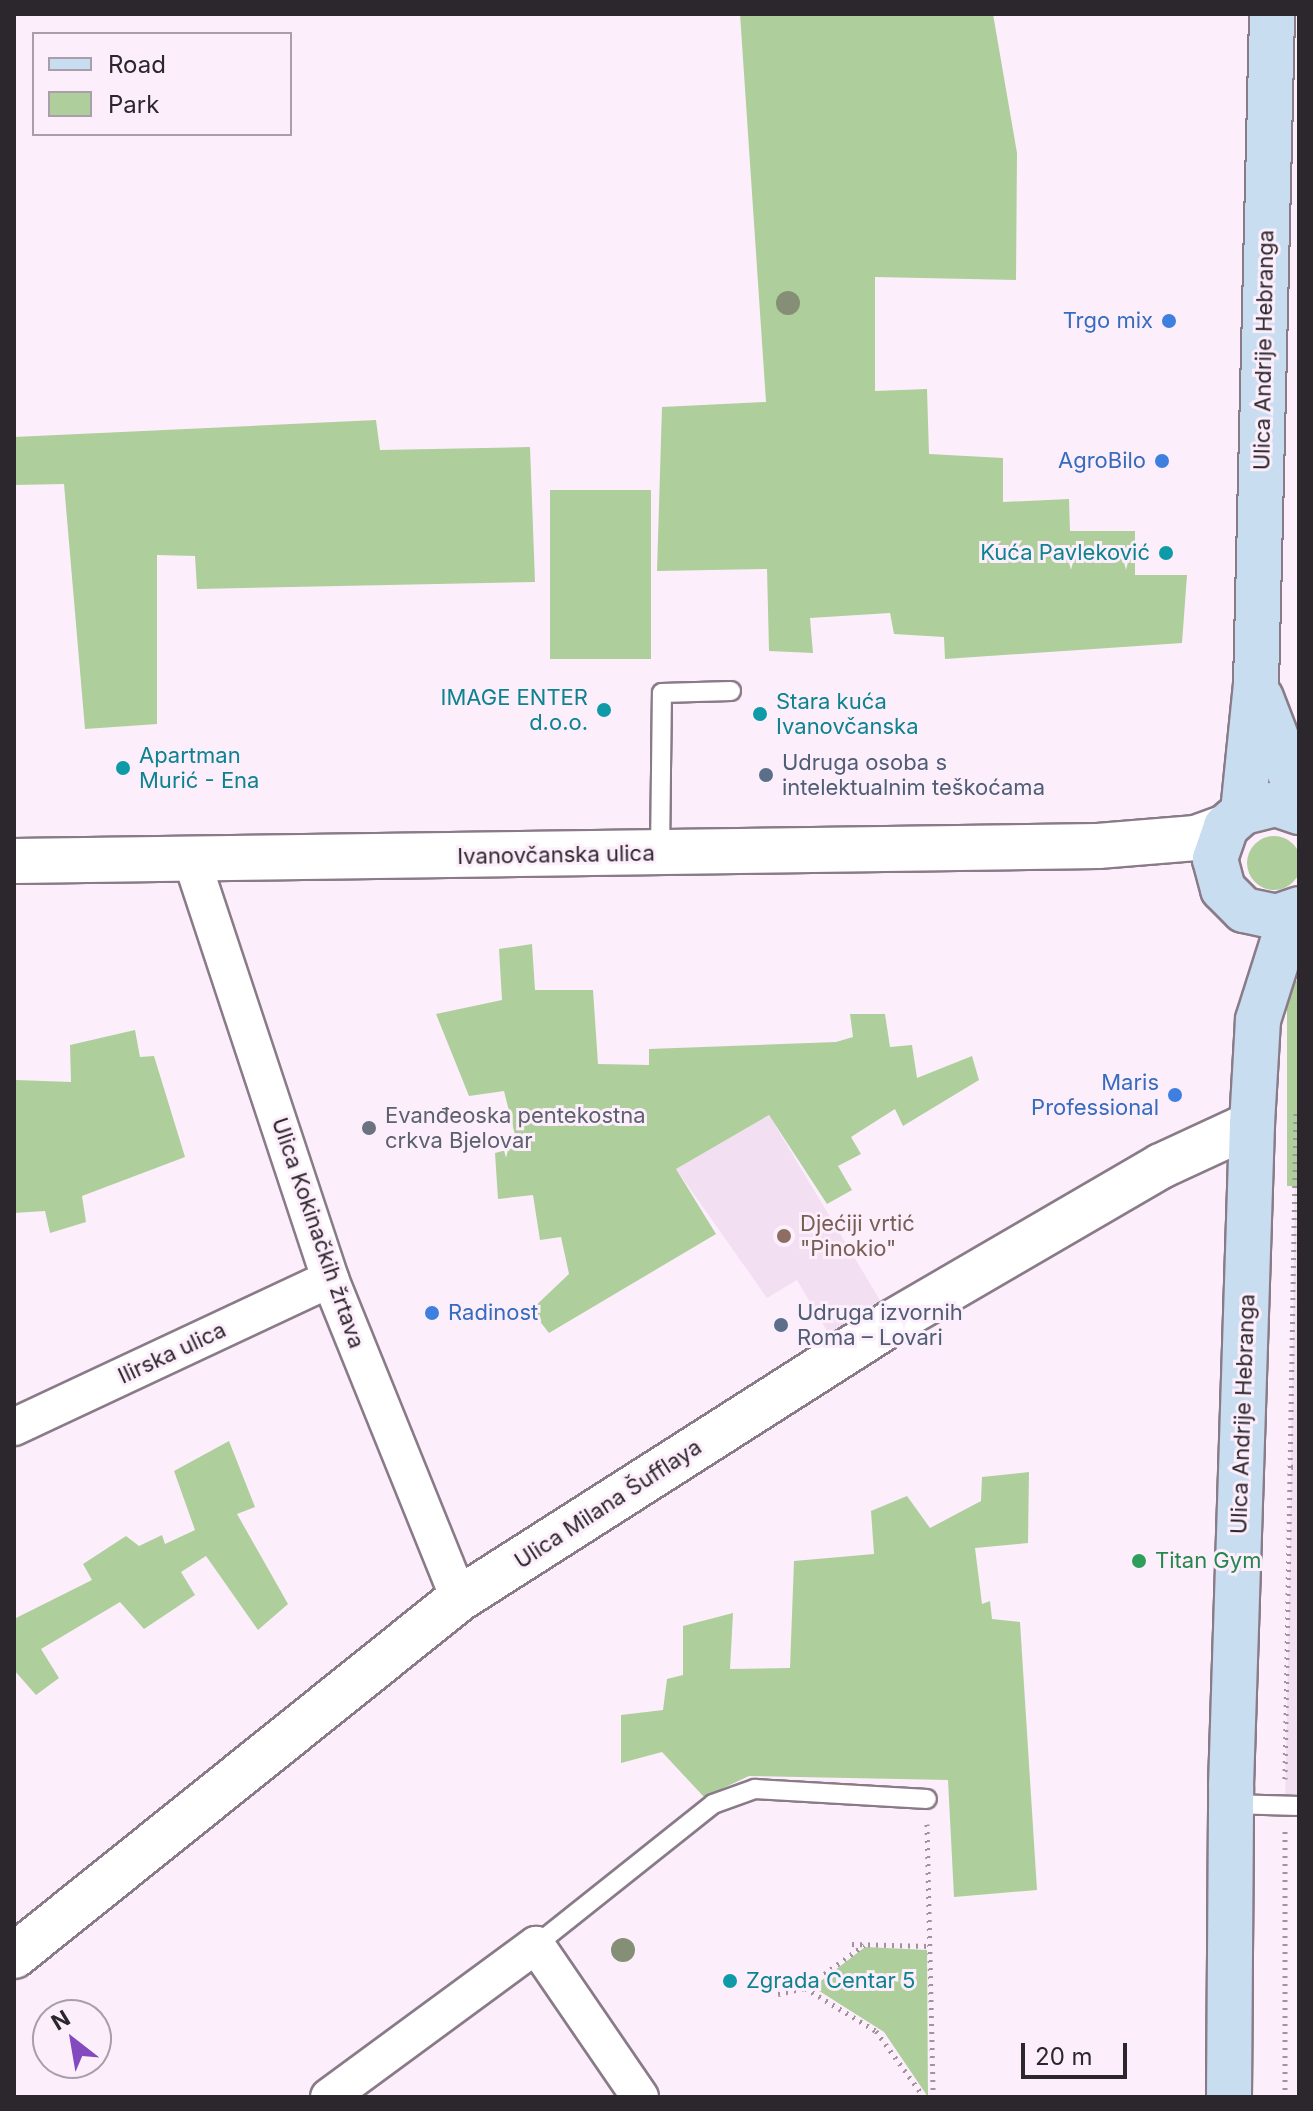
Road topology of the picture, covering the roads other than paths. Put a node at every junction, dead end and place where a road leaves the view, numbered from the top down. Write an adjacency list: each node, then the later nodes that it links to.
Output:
1 (1281, 29): 2 (main road, Ulica Andrije Hebranga)
2 (1256, 685): 4 (main road, Ulica Andrije Hebranga); 6 (main road, Ulica Andrije Hebranga)
3 (731, 691): 8 (lane)
4 (1299, 797)
5 (1299, 812): 6 (main road)
6 (1234, 820): 7 (street, Ivanovčanska ulica); 11 (main road, Ulica Andrije Hebranga)
7 (1098, 846): 8 (street, Ivanovčanska ulica); 11 (street, Ivanovčanska ulica)
8 (660, 853): 10 (street, Ivanovčanska ulica)
9 (14, 861): 10 (street, Ivanovčanska ulica)
10 (192, 861): 15 (street, Ulica Kokinačkih žrtava)
11 (1224, 888): 12 (main road, Ulica Andrije Hebranga); 13 (main road, Ulica Andrije Hebranga)
12 (1295, 911): 13 (main road, Ulica Andrije Hebranga)
13 (1258, 1020): 14 (main road, Ulica Andrije Hebranga)
14 (1252, 1124): 17 (street, Ulica Milana Šufflaya); 19 (main road, Ulica Andrije Hebranga)
15 (330, 1279): 16 (street, Ilirska ulica); 17 (street, Ulica Kokinačkih žrtava)
16 (14, 1427)
17 (459, 1599): 22 (street, Ulica Milana Šufflaya)
18 (927, 1799): 21 (lane)
19 (1230, 1804): 20 (lane); 25 (main road, Ulica Andrije Hebranga)
20 (1292, 1806)
21 (536, 1945): 23 (street); 24 (street)
22 (14, 1956)
23 (329, 2097)
24 (640, 2097)
25 (1229, 2097)

